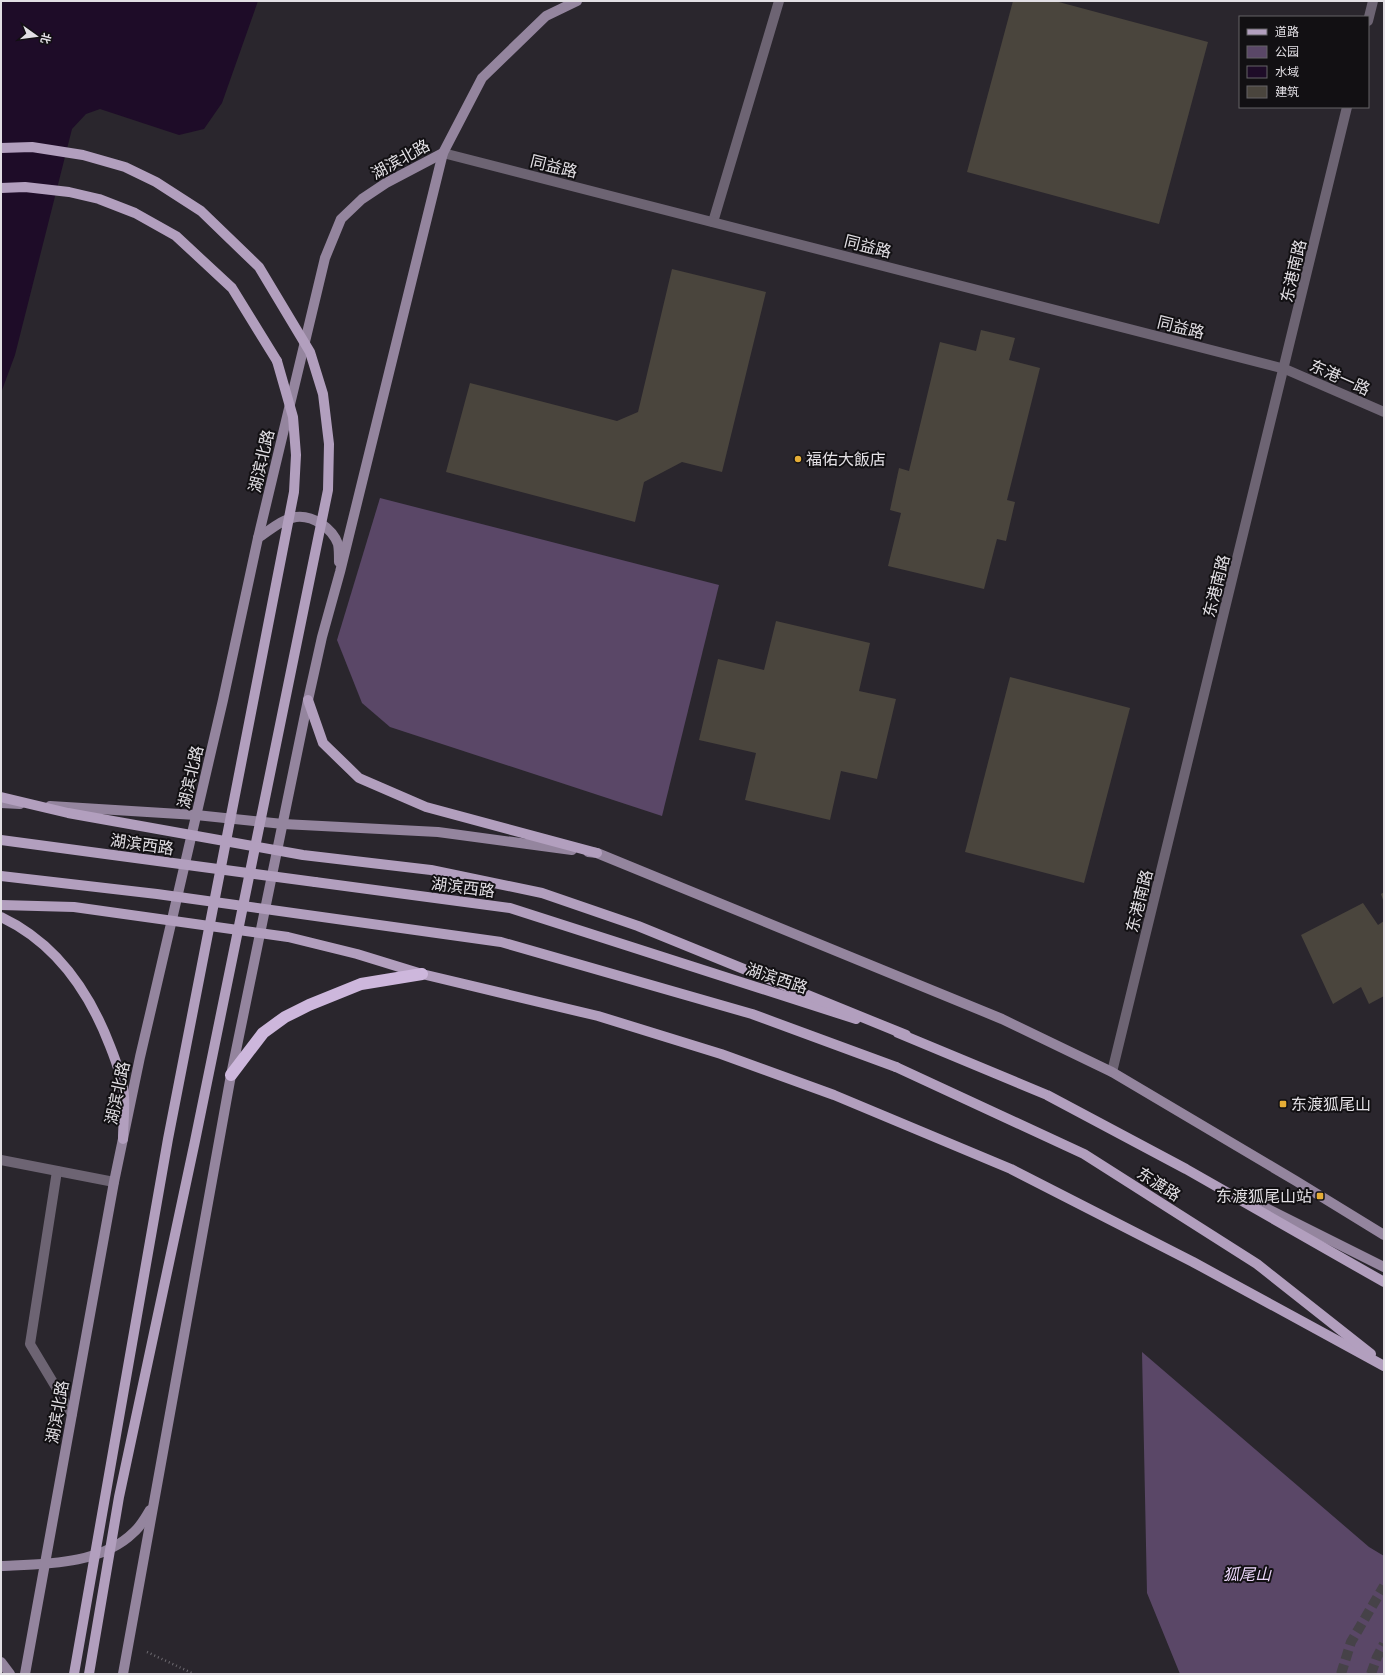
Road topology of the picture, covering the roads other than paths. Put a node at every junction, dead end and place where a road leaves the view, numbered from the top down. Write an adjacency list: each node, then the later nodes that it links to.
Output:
1 (577, 1): 7 (main road)
2 (778, 1): 9 (street)
3 (1373, 1): 4 (street)
4 (1369, 17)
5 (1347, 108): 10 (street, 东港南路)
6 (1, 148): 47 (main road, bridge)
7 (443, 153): 9 (street, 同益路); 12 (main road, 湖滨北路); 13 (main road, 湖滨北路)
8 (1, 188): 46 (main road, bridge)
9 (713, 222): 10 (street, 同益路)
10 (1285, 369): 11 (street, 东港一路); 28 (street, 东港南路)
11 (1384, 412)
12 (258, 538): 13 (main road); 17 (main road, 湖滨北路)
13 (340, 572): 14 (main road, 湖滨北路)
14 (308, 700): 18 (main road, 湖滨北路); 20 (main road)
15 (1, 798): 27 (main road, bridge)
16 (1, 803): 17 (main road)
17 (196, 815): 18 (main road); 24 (main road, 湖滨北路)
18 (283, 824): 20 (main road); 25 (main road, 湖滨北路)
19 (1, 840): 27 (main road, 湖滨西路, bridge)
20 (597, 853): 28 (main road)
21 (1, 876): 38 (main road, 东渡路, bridge)
22 (1, 905): 24 (main road)
23 (1, 917): 30 (main road)
24 (172, 920): 25 (main road); 30 (main road, 湖滨北路)
25 (261, 933): 26 (main road); 29 (main road, 湖滨北路)
26 (422, 974): 29 (highway); 38 (main road)
27 (906, 1035): 32 (main road, 东渡路)
28 (1112, 1072): 35 (main road)
29 (231, 1076): 40 (main road, 湖滨北路)
30 (123, 1139): 34 (main road, 湖滨北路)
31 (1, 1160): 33 (street)
32 (1186, 1169): 36 (main road); 37 (main road, 东渡路)
33 (57, 1171): 34 (street); 39 (street)
34 (114, 1182): 39 (main road, 湖滨北路)
35 (1384, 1235)
36 (1384, 1267)
37 (1384, 1282)
38 (1384, 1365)
39 (72, 1414): 41 (main road, 湖滨北路)
40 (154, 1504): 41 (main road); 48 (main road, 湖滨北路)
41 (45, 1563): 42 (main road); 45 (main road, 湖滨北路)
42 (1, 1566)
43 (1, 1662): 44 (main road)
44 (10, 1674)
45 (25, 1674)
46 (74, 1674)
47 (89, 1674)
48 (123, 1674)

